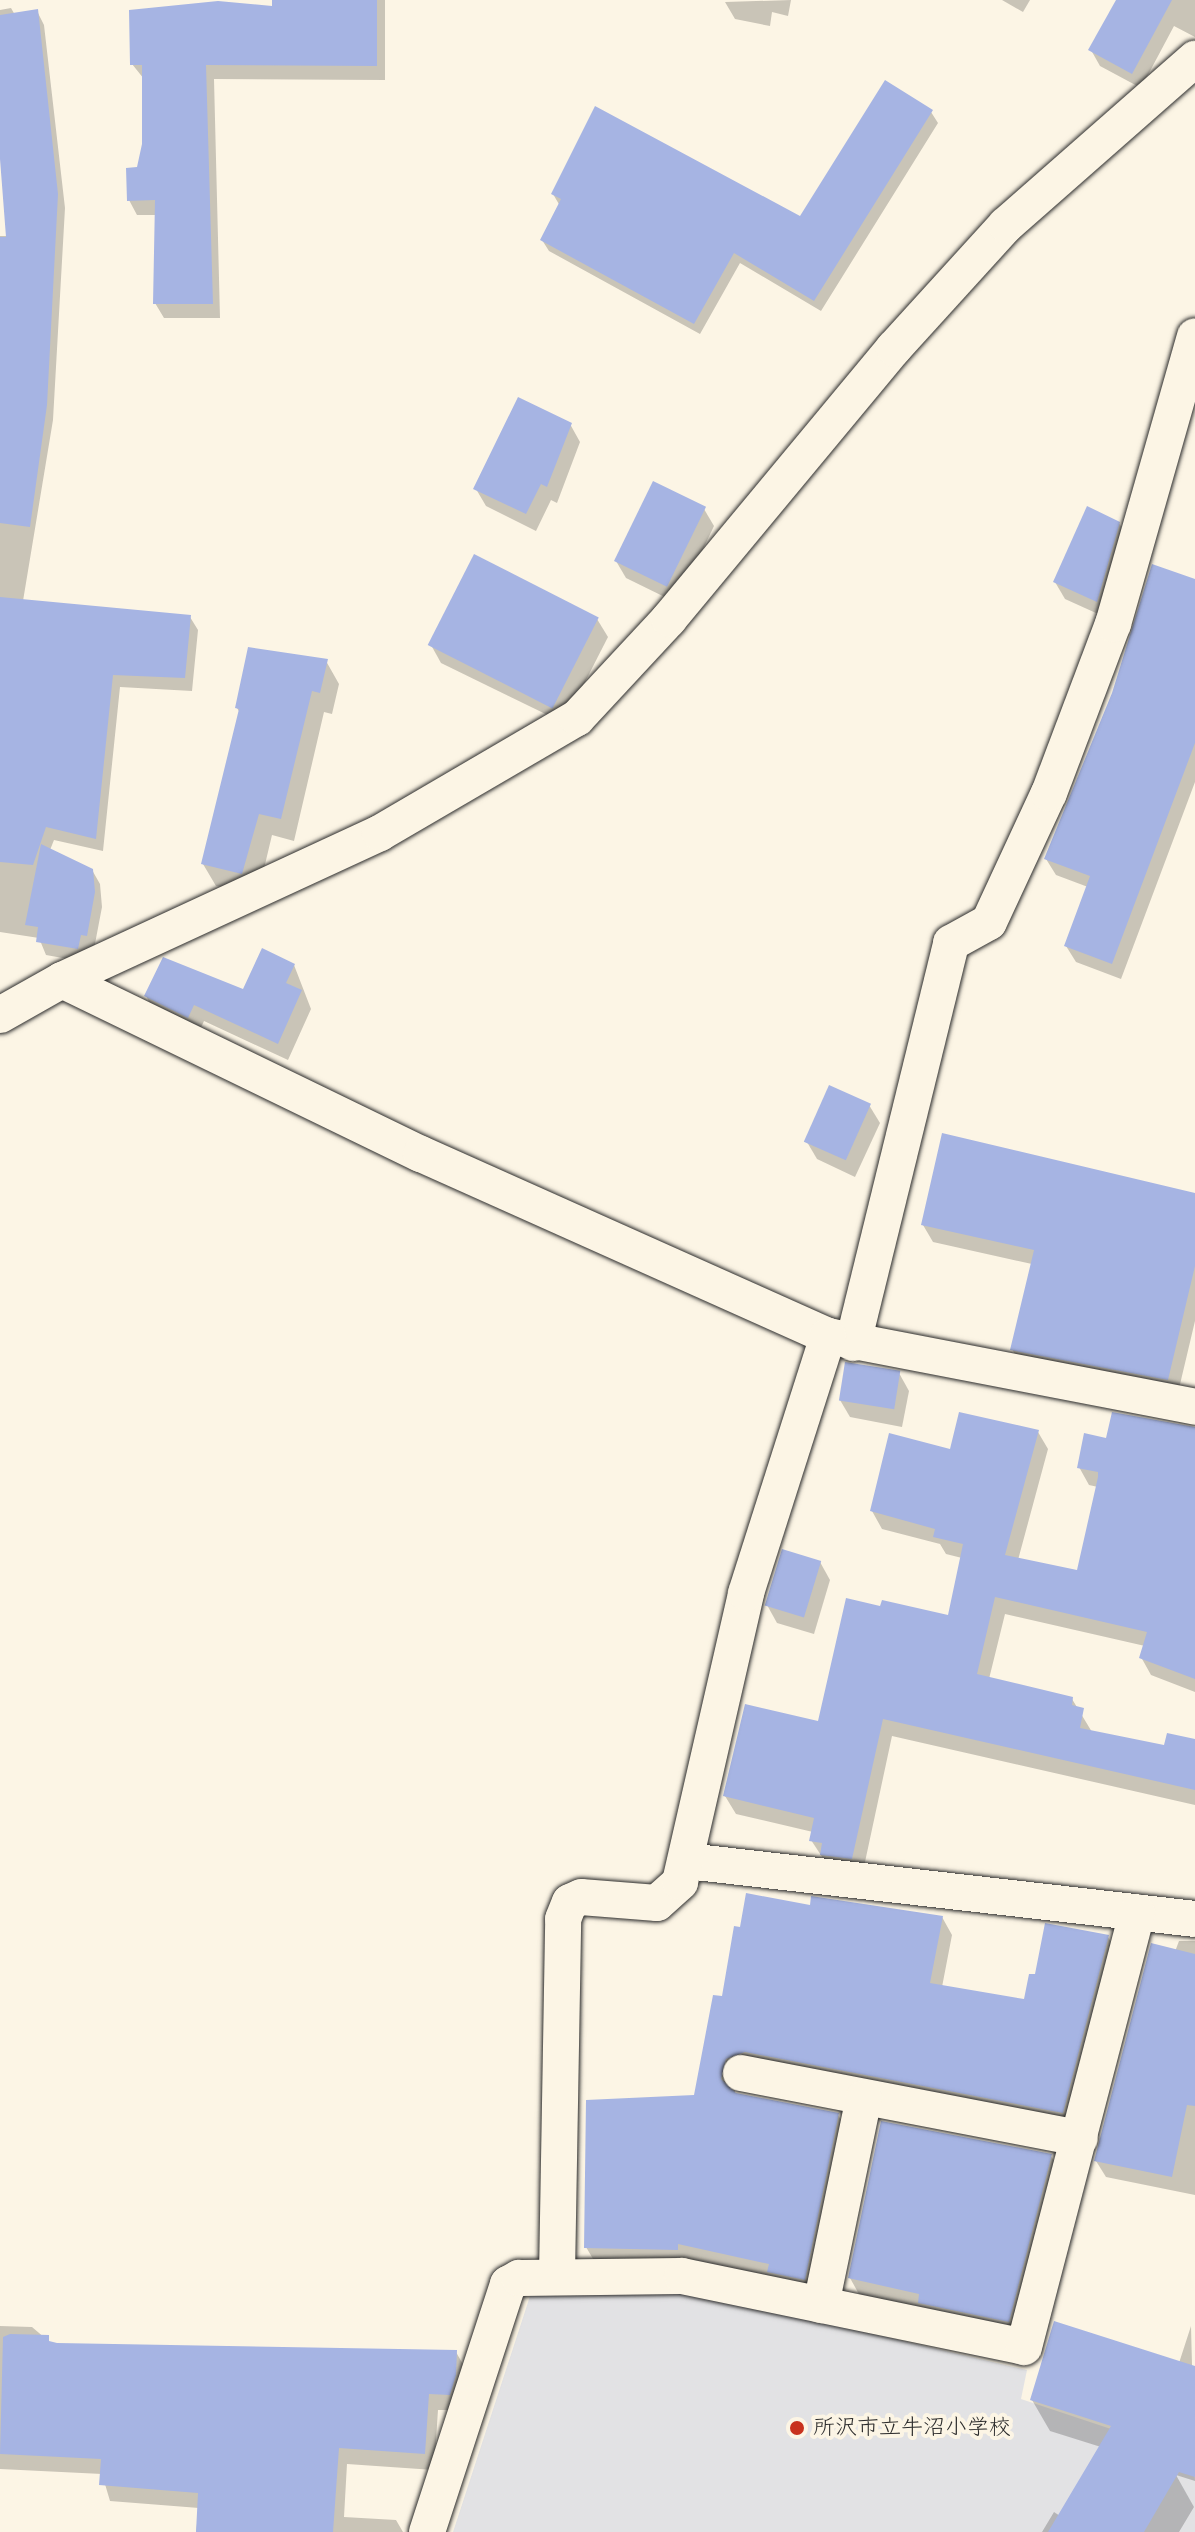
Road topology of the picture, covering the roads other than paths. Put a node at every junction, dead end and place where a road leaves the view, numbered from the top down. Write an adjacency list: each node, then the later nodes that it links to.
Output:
1 (1195, 59): 3 (street)
2 (1195, 336): 5 (street)
3 (62, 980): 4 (street); 5 (street)
4 (0, 1015)
5 (841, 1340): 6 (street); 7 (street)
6 (1195, 1407)
7 (687, 1861): 8 (street); 13 (street)
8 (1137, 1912): 9 (street); 12 (street)
9 (1195, 1919)
10 (741, 2073): 11 (street)
11 (864, 2098): 12 (street); 14 (street)
12 (1080, 2138): 14 (street)
13 (557, 2275): 14 (street); 15 (street)
14 (821, 2305)
15 (427, 2532)

